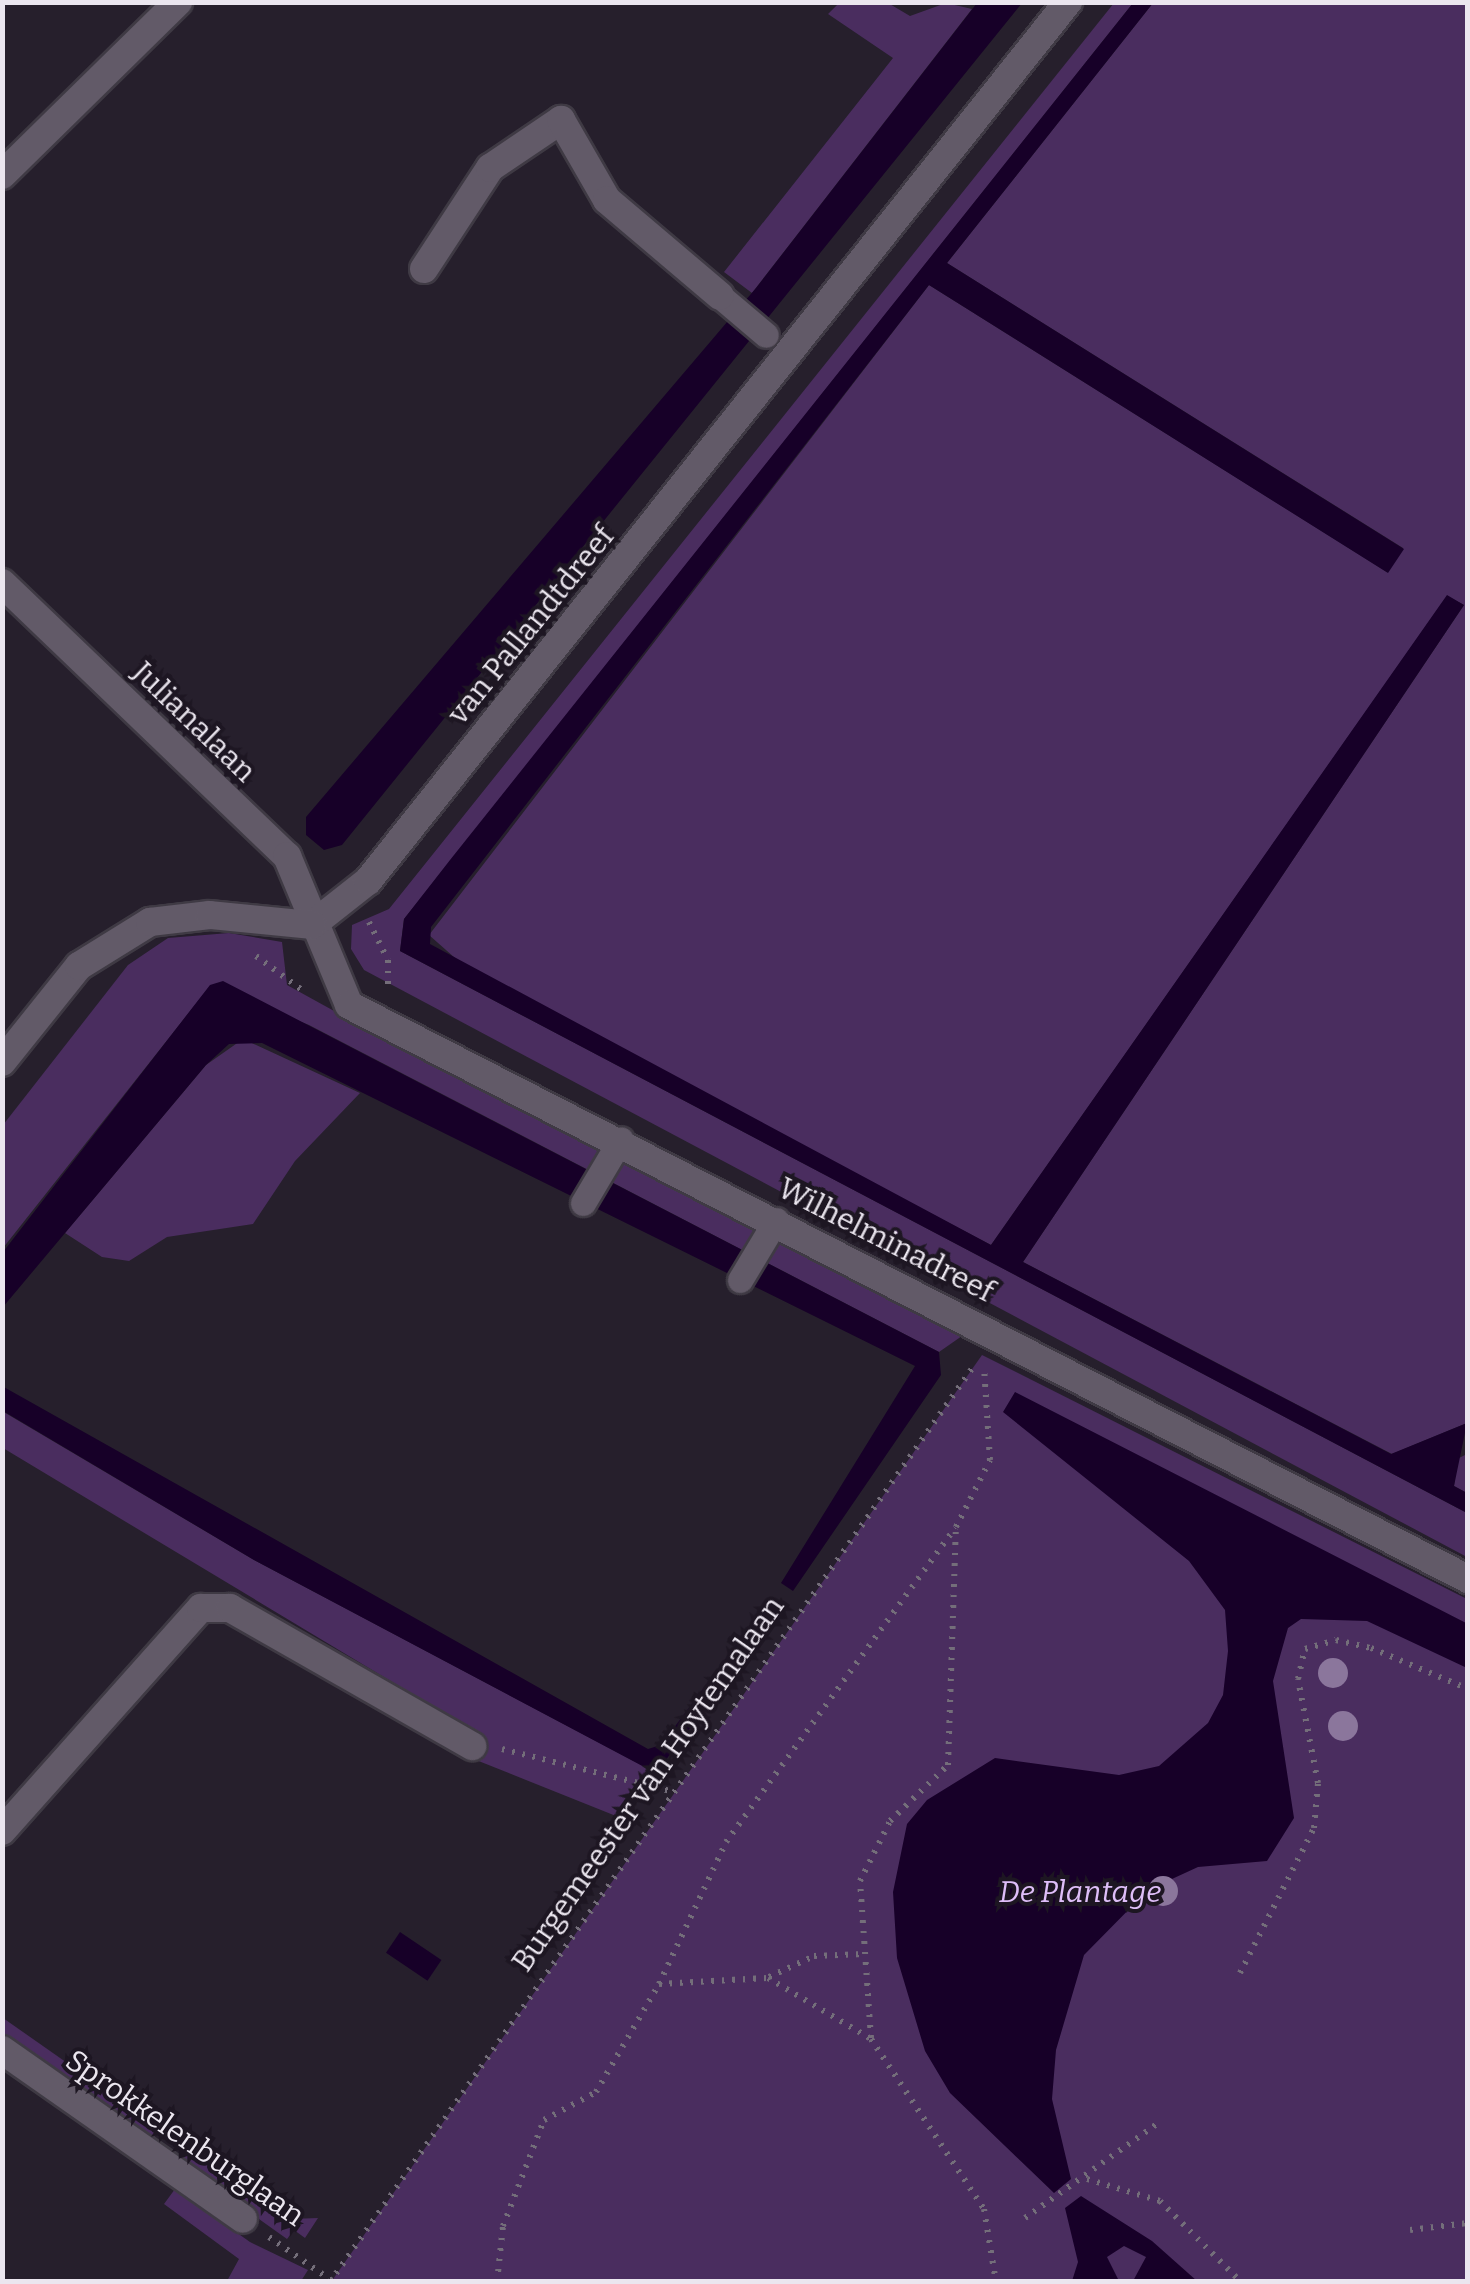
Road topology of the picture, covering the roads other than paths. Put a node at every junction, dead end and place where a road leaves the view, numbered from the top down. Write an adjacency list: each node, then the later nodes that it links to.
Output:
1 (178, 2): 3 (street)
2 (1068, 2): 6 (street, van Pallandtdreef)
3 (2, 175)
4 (424, 268): 5 (street)
5 (720, 296): 6 (lane)
6 (776, 344): 8 (street, van Pallandtdreef)
7 (2, 584): 8 (street, Julianalaan)
8 (312, 925): 9 (street); 10 (street, Wilhelminadreef)
9 (2, 1062)
10 (621, 1139): 11 (lane); 12 (street, Wilhelminadreef)
11 (583, 1203)
12 (776, 1220): 13 (lane); 14 (street, Wilhelminadreef)
13 (740, 1280)
14 (1468, 1579)
15 (472, 1746): 16 (street)
16 (2, 1832)
17 (2, 2050): 18 (street, Sprokkelenburglaan)
18 (243, 2219)

